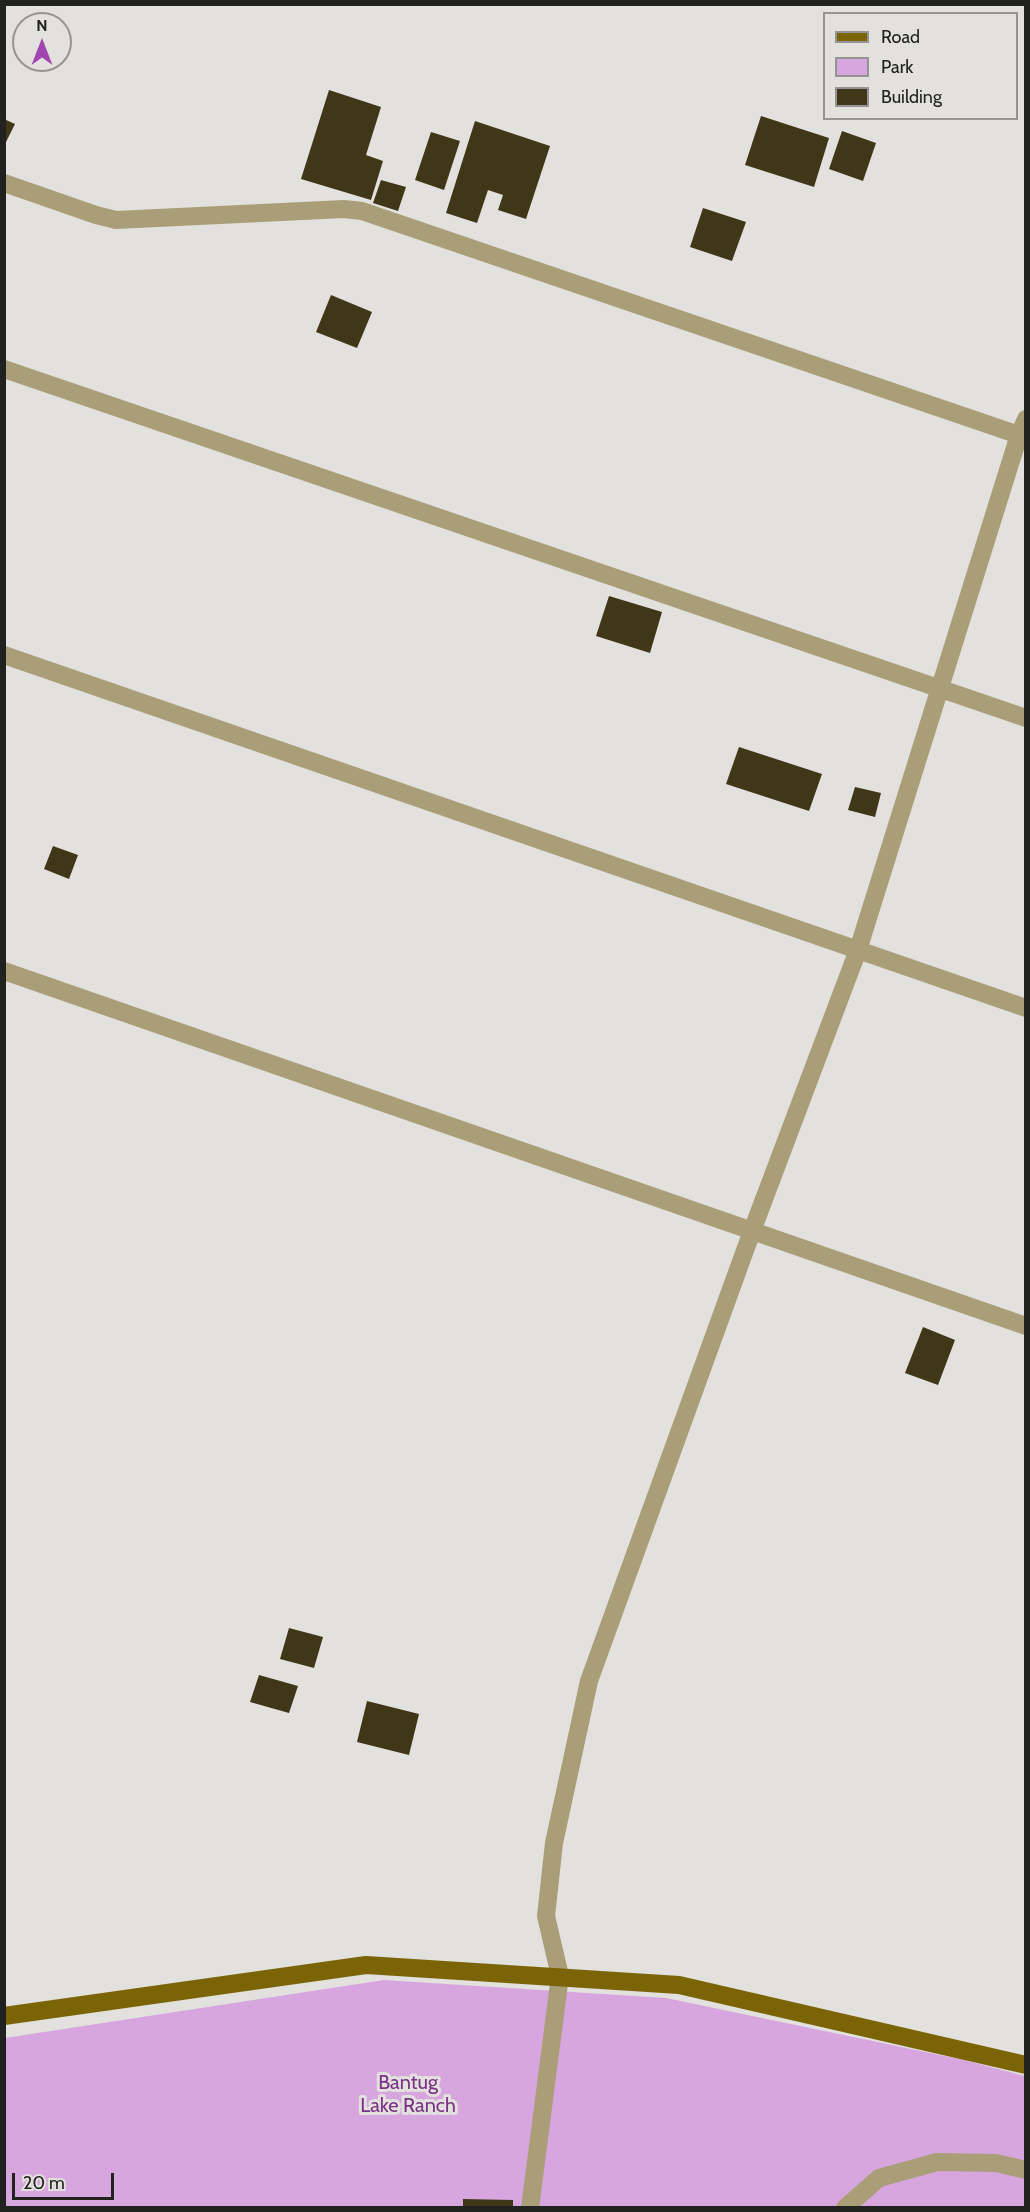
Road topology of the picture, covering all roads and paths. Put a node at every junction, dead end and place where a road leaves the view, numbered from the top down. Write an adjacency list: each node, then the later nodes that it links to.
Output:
1 (4, 183): 3 (street)
2 (4, 369): 5 (street)
3 (1023, 431): 5 (street)
4 (4, 655): 7 (street)
5 (940, 689): 6 (street); 7 (street)
6 (1026, 718)
7 (858, 950): 9 (street); 10 (street)
8 (4, 971): 10 (street)
9 (1026, 1008)
10 (752, 1231): 11 (street); 12 (street)
11 (1026, 1326)
12 (560, 1976): 13 (main road); 14 (main road); 16 (street)
13 (4, 2016)
14 (1026, 2065)
15 (1026, 2170): 17 (street)
16 (530, 2208)
17 (845, 2208)

